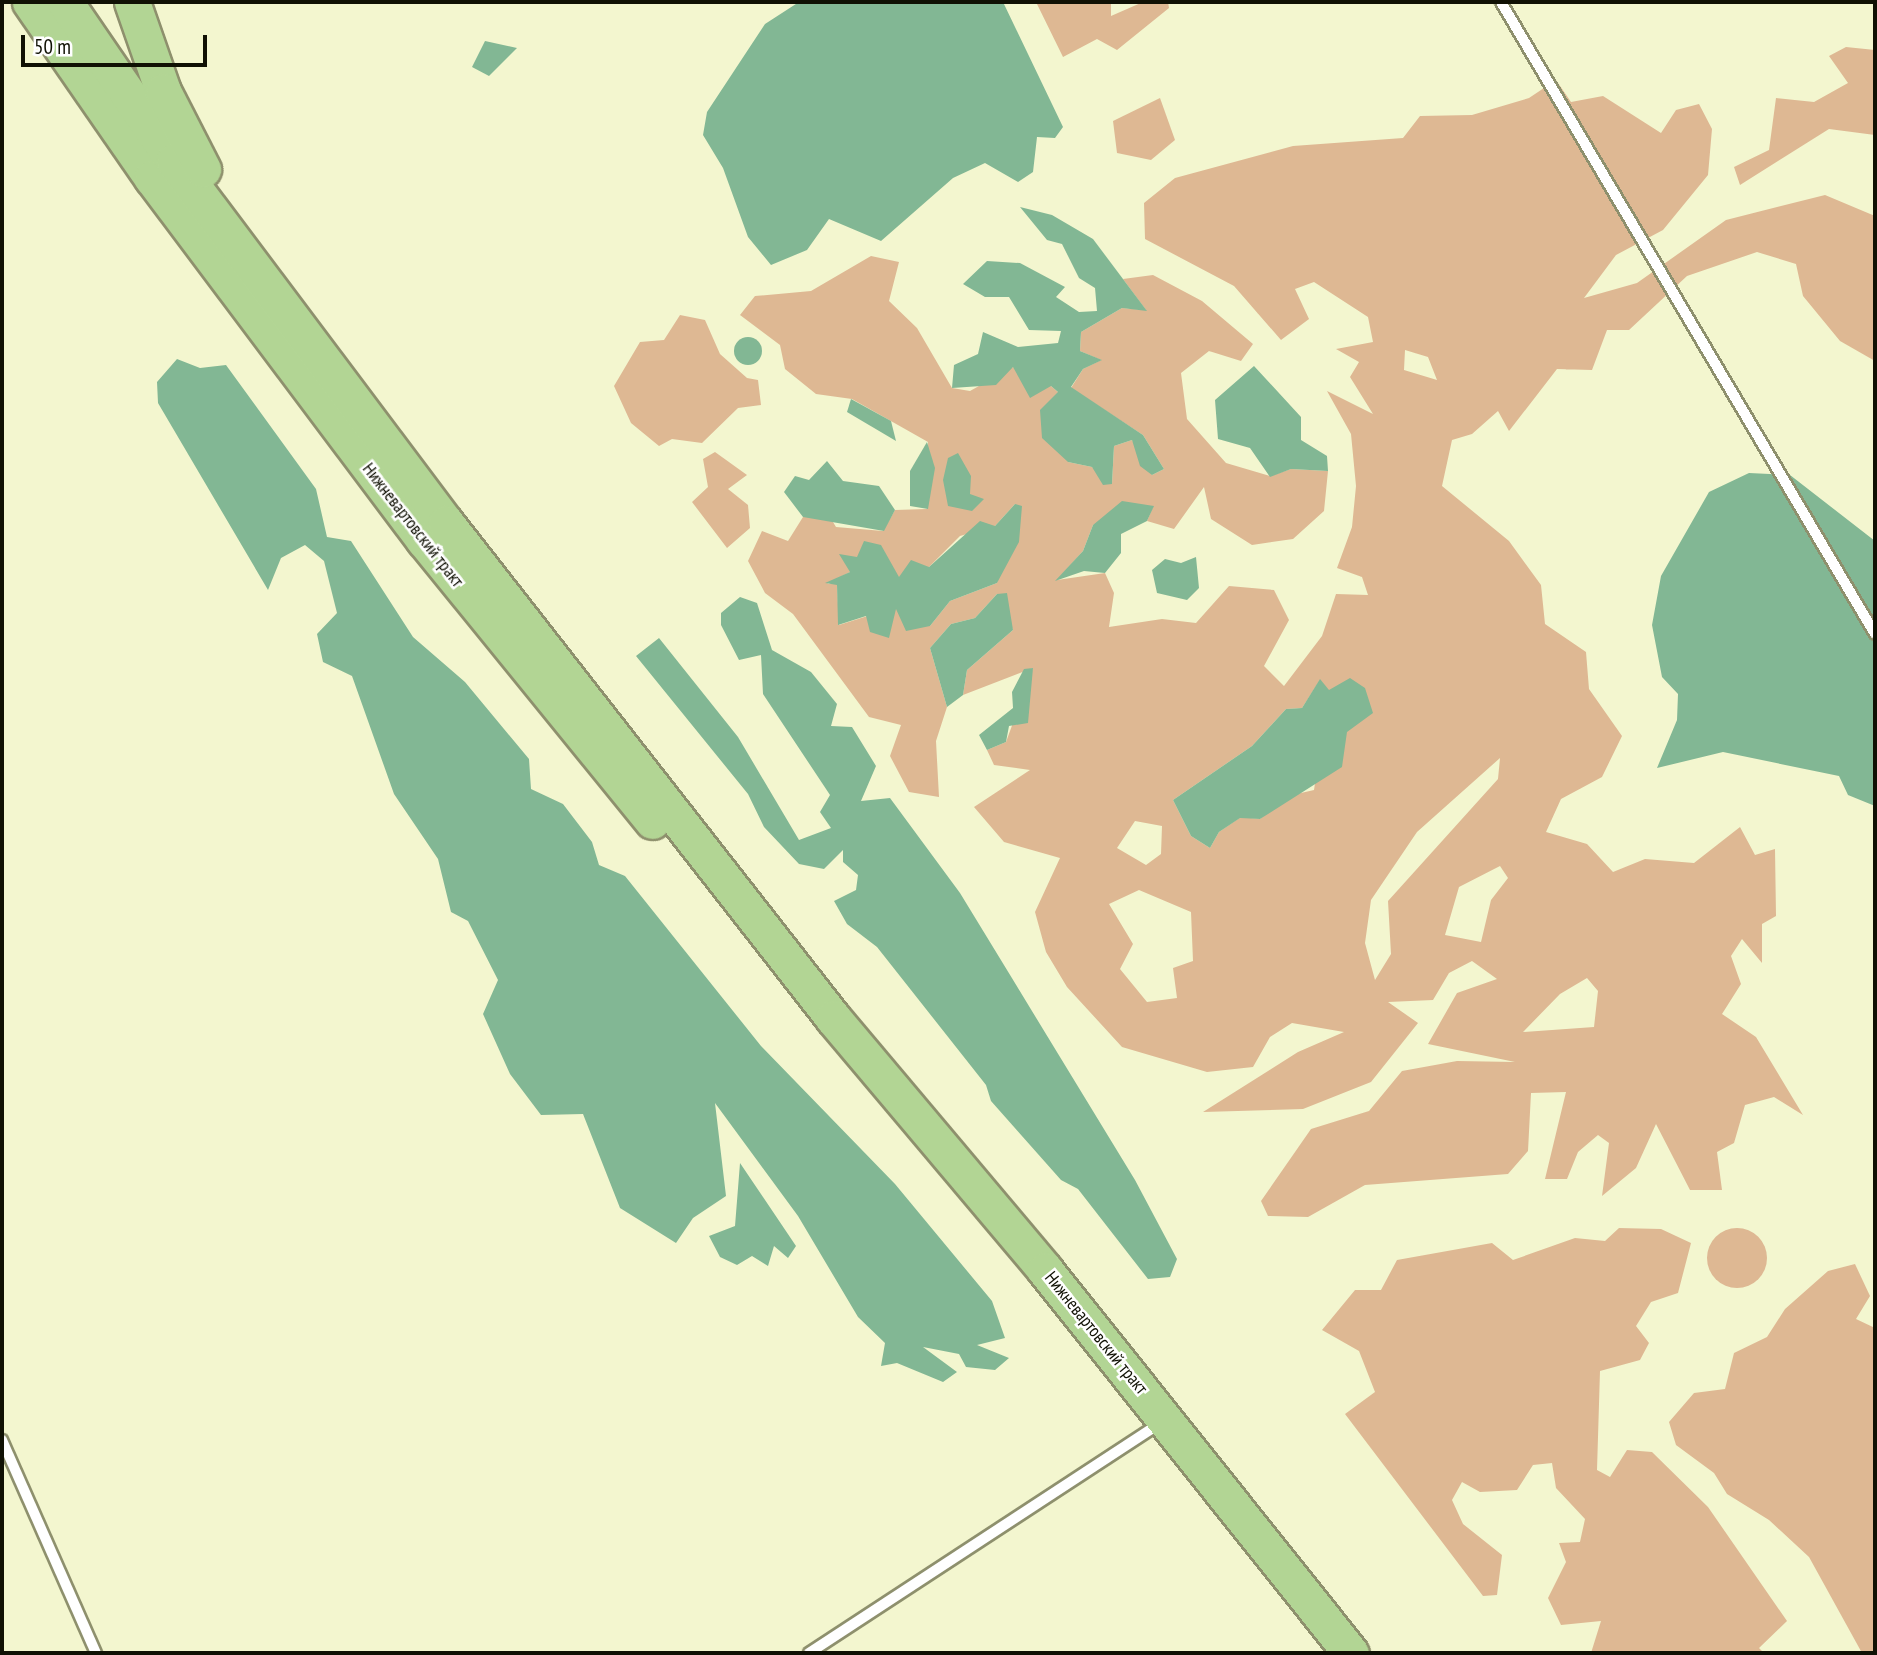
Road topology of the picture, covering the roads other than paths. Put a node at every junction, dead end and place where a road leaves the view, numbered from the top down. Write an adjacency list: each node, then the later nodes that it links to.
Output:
1 (30, 2): 7 (main road, Нижневартовский тракт)
2 (65, 2): 5 (main road, Нижневартовский тракт)
3 (132, 2): 5 (main road)
4 (1501, 2): 6 (lane)
5 (319, 356): 7 (main road, Нижневартовский тракт)
6 (1875, 634)
7 (833, 1018): 8 (main road, Нижневартовский тракт)
8 (1165, 1419): 11 (lane); 12 (main road, Нижневартовский тракт)
9 (2, 1440): 10 (lane)
10 (96, 1653)
11 (809, 1653)
12 (1351, 1653)

